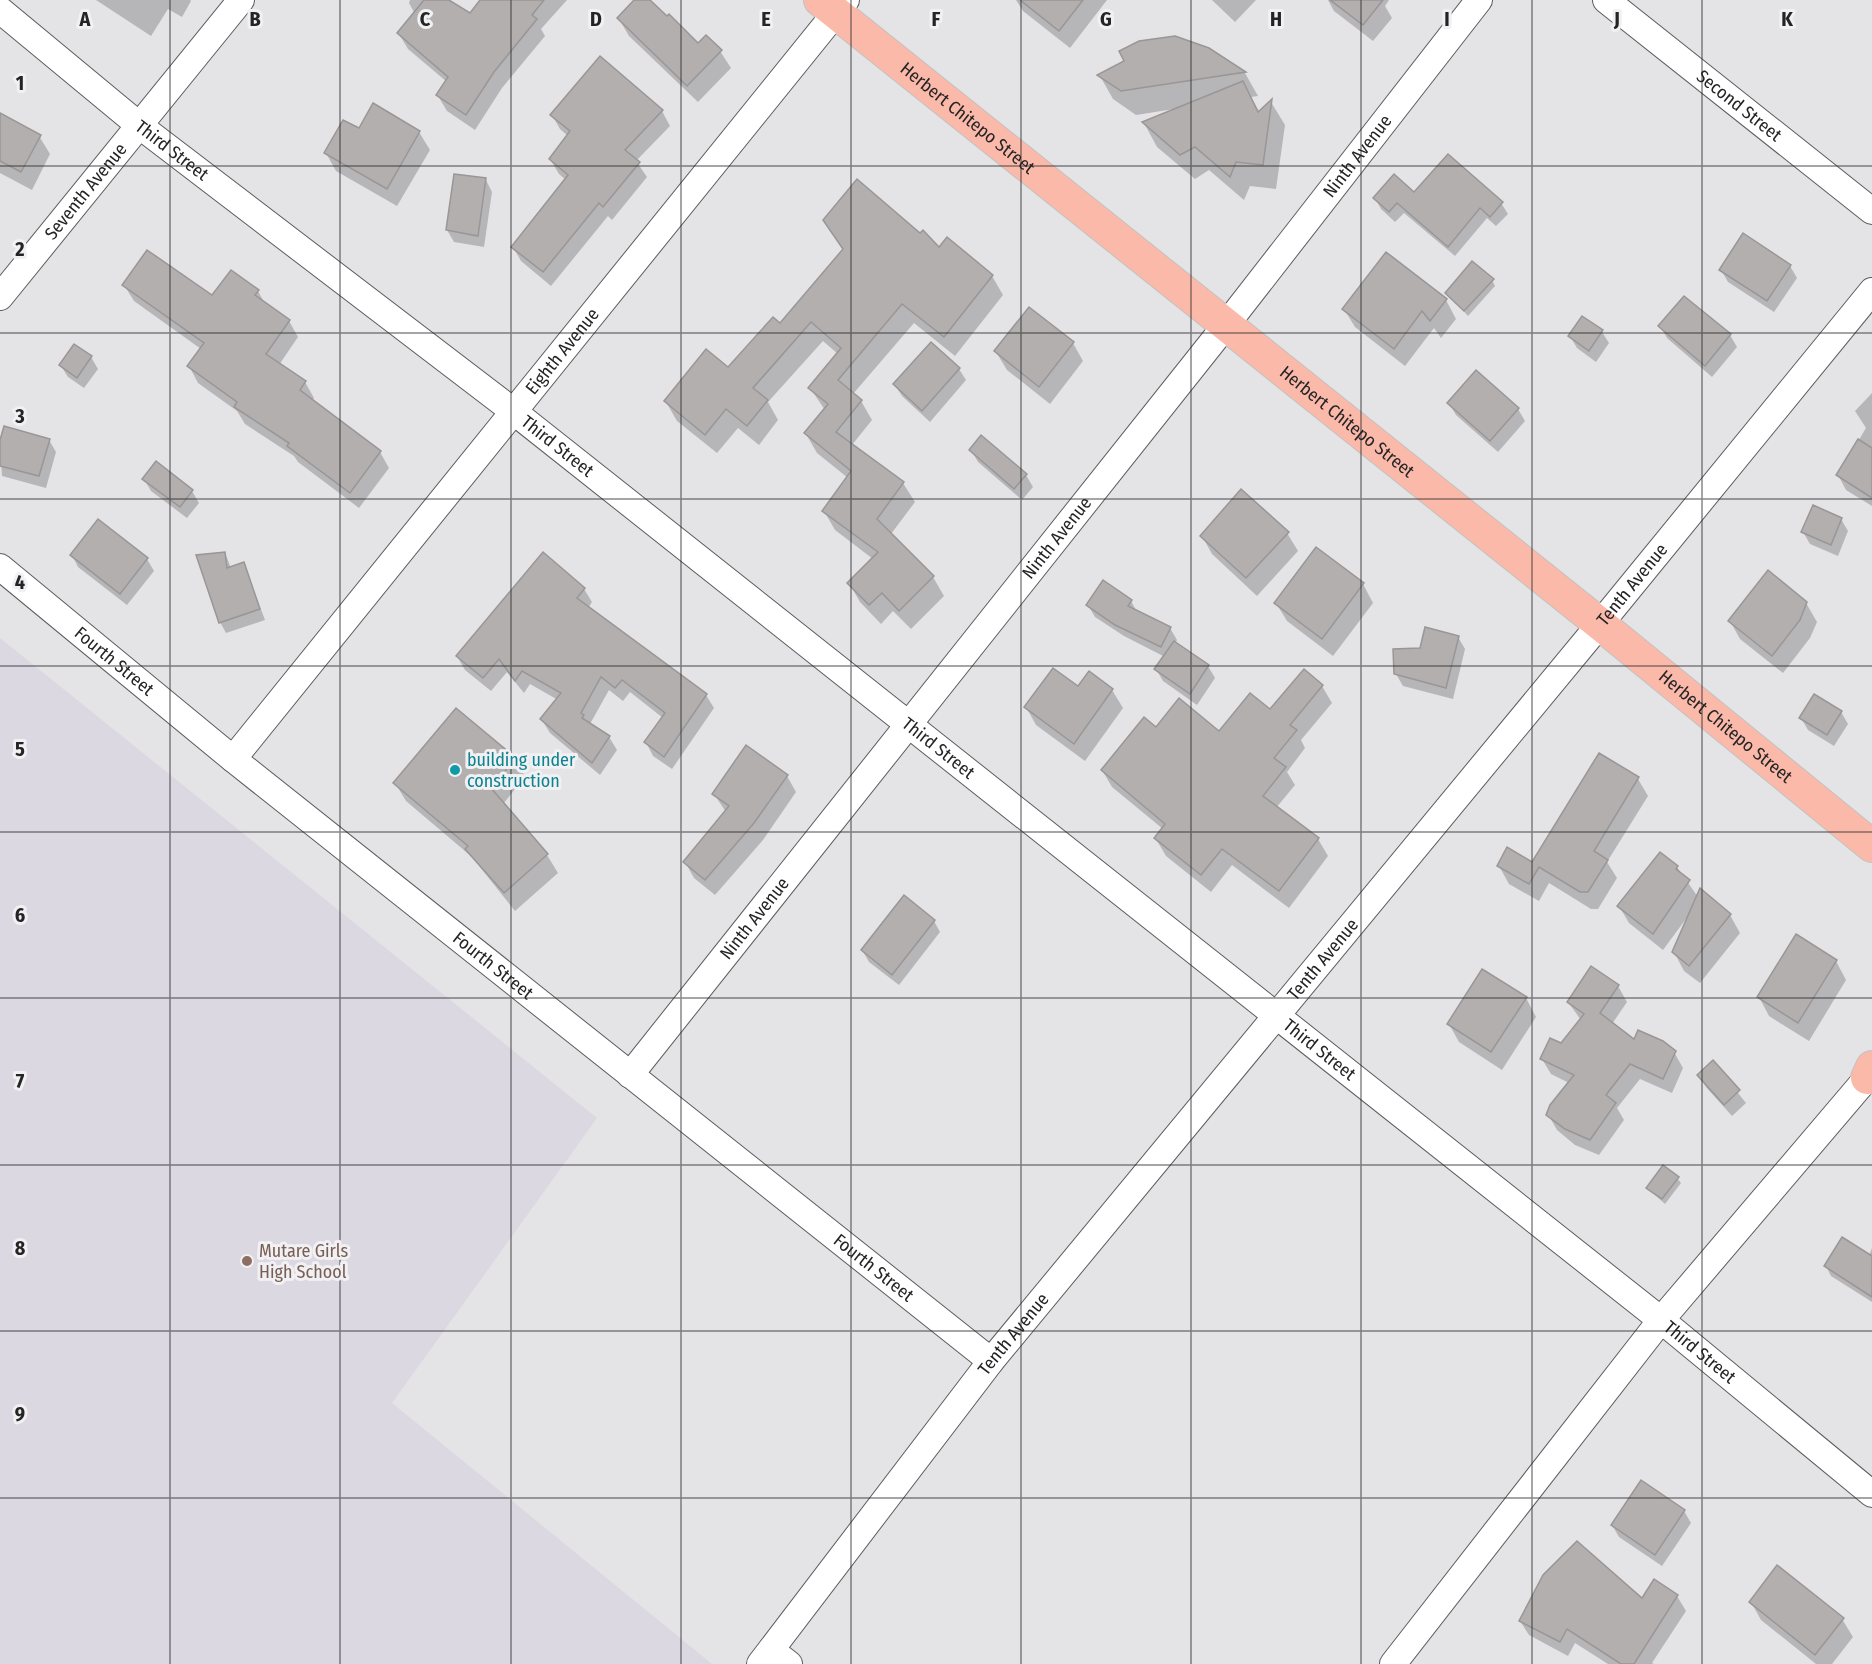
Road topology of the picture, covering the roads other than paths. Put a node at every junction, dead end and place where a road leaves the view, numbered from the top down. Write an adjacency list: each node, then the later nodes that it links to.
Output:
1 (241, 0): 6 (street, Seventh Avenue)
2 (1479, 0): 10 (street, Ninth Avenue)
3 (1606, 0): 7 (street, Second Street)
4 (834, 4): 10 (main road, Herbert Chitepo Street); 11 (street, Eighth Avenue)
5 (0, 10): 6 (street, Third Street)
6 (140, 126): 9 (street, Seventh Avenue); 11 (street, Third Street)
7 (1872, 212)
8 (1872, 291): 13 (street, Tenth Avenue)
9 (0, 297)
10 (1226, 325): 13 (main road, Herbert Chitepo Street); 14 (street, Ninth Avenue)
11 (513, 411): 14 (street, Third Street); 15 (street, Eighth Avenue)
12 (0, 567): 15 (street, Fourth Street)
13 (1600, 624): 16 (main road, Herbert Chitepo Street); 17 (street, Tenth Avenue)
14 (908, 724): 17 (street, Third Street); 19 (street, Ninth Avenue)
15 (233, 759): 19 (street, Fourth Street)
16 (1872, 846)
17 (1277, 1016): 20 (street, Third Street); 21 (street, Tenth Avenue)
18 (1870, 1072): 20 (street)
19 (630, 1075): 21 (street, Fourth Street)
20 (1660, 1320): 22 (street, Third Street); 24 (street)
21 (991, 1361): 23 (street, Tenth Avenue)
22 (1872, 1494)
23 (773, 1659)
24 (1393, 1664)

